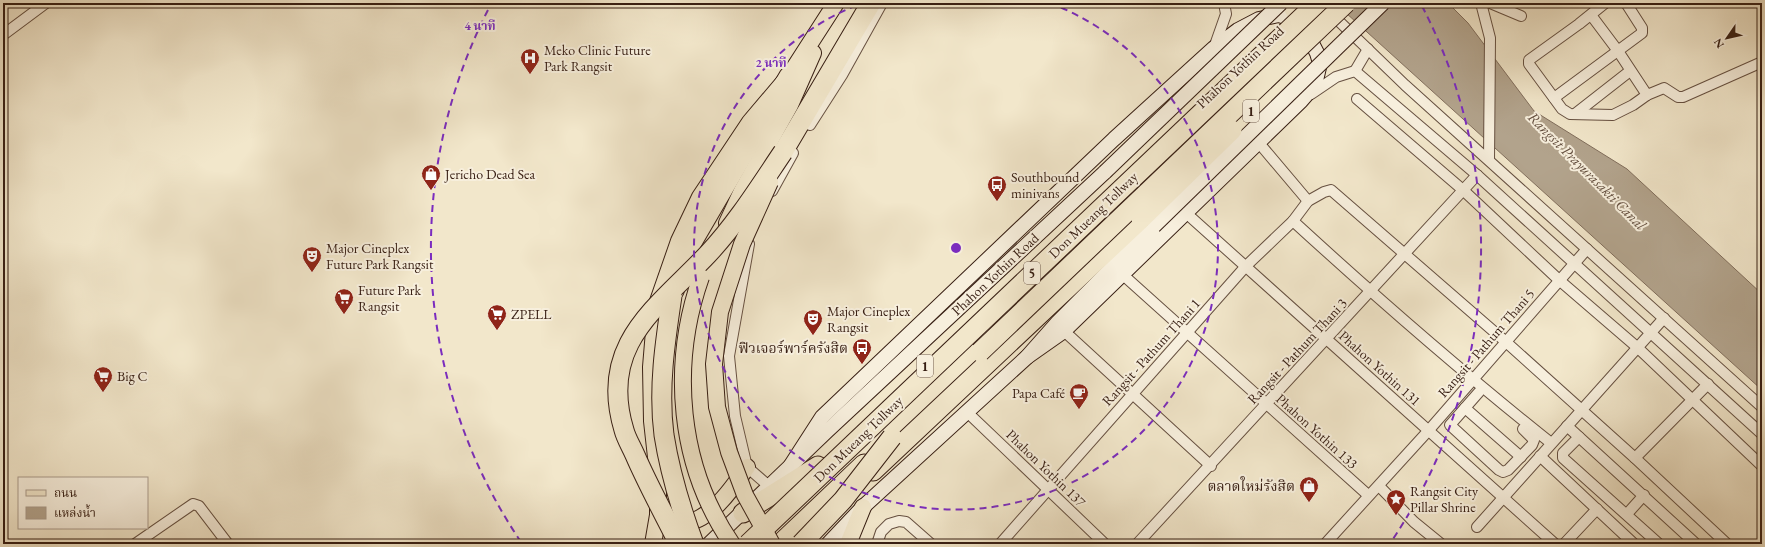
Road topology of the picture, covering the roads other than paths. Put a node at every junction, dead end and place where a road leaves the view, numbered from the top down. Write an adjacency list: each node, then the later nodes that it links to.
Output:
1 (46, 3): 21 (street)
2 (871, 3): 35 (highway)
3 (882, 3): 84 (street)
4 (1224, 3): 22 (street)
5 (1281, 3): 38 (main road, Phahon Yothin Road / 1, bridge)
6 (1289, 3): 20 (main road)
7 (1308, 3): 38 (highway, Phahon Yothin Road / 1)
8 (1317, 3): 105 (highway, Don Mueang Tollway / 5, bridge)
9 (1320, 3): 23 (street)
10 (1346, 3): 74 (highway, Don Mueang Tollway / 5, bridge)
11 (1361, 3): 43 (highway, 1, bridge)
12 (1383, 3): 43 (main road, 1, bridge)
13 (1481, 3): 36 (street)
14 (1490, 3): 19 (street)
15 (1605, 3): 18 (street)
16 (1626, 3): 24 (street)
17 (836, 4): 28 (main road); 103 (main road, bridge)
18 (1591, 15): 24 (street); 30 (street)
19 (1521, 16)
20 (1305, 30): 22 (main road); 32 (main road)
21 (3, 35)
22 (1214, 48): 52 (main road)
23 (1368, 50): 26 (street); 36 (street)
24 (1618, 51): 27 (street); 30 (street)
25 (1762, 62): 29 (street)
26 (1355, 71): 32 (street); 37 (street)
27 (1630, 71): 29 (street); 33 (street)
28 (789, 76): 95 (main road); 101 (highway, bridge)
29 (1647, 95): 33 (street)
30 (1554, 98): 33 (street)
31 (1357, 99): 39 (street)
32 (1301, 101): 34 (main road)
33 (1575, 114)
34 (1258, 143): 40 (street); 41 (main road)
35 (783, 152): 100 (highway, bridge); 106 (main road, bridge)
36 (1489, 160): 45 (street)
37 (1477, 175): 39 (street, Rangsit - Pathum Thani 3); 47 (street)
38 (1109, 180): 44 (main road, Phahon Yothin Road / 1); 81 (highway, Phahon Yothin Road / 1)
39 (1463, 190): 46 (street, Rangsit - Pathum Thani 3); 50 (street)
40 (1308, 201): 42 (street, Rangsit - Pathum Thani 1); 46 (street, Rangsit - Pathum Thani 1)
41 (1186, 213): 48 (street, Phahon Yothin 131); 49 (main road)
42 (1293, 221): 48 (street, Rangsit - Pathum Thani 1); 51 (street)
43 (1148, 222): 60 (main road, 1); 108 (highway, 1)
44 (1045, 227): 52 (main road); 80 (main road, Phahon Yothin Road / 1)
45 (1587, 249): 47 (street, Rangsit - Pathum Thani 5); 53 (street)
46 (1405, 254): 51 (street, Rangsit - Pathum Thani 3); 58 (street)
47 (1575, 262): 50 (street, Rangsit - Pathum Thani 5); 56 (street)
48 (1246, 266): 55 (street, Rangsit - Pathum Thani 1); 57 (street, Phahon Yothin 131)
49 (1122, 274): 54 (main road); 55 (street, Phahon Yothin 133)
50 (1559, 280): 58 (street, Rangsit - Pathum Thani 5); 59 (street)
51 (1370, 292): 57 (street, Rangsit - Pathum Thani 3); 61 (street)
52 (938, 308): 80 (main road)
53 (1664, 318): 56 (street); 67 (street)
54 (1064, 331): 60 (main road); 64 (street)
55 (1187, 332): 64 (street, Rangsit - Pathum Thani 1); 66 (street, Phahon Yothin 133)
56 (1652, 332): 59 (street); 62 (street)
57 (1327, 339): 66 (street, Rangsit - Pathum Thani 3); 72 (street, Phahon Yothin 131)
58 (1506, 342): 61 (street, Rangsit - Pathum Thani 5); 69 (street)
59 (1638, 348): 65 (street); 69 (street)
60 (1027, 357): 70 (main road, 1)
61 (1471, 382): 63 (street); 72 (street, Rangsit - Pathum Thani 5); 76 (street)
62 (1708, 384): 65 (street); 73 (street)
63 (1479, 392): 68 (street); 78 (street)
64 (1132, 394): 82 (street); 87 (street, Rangsit - Pathum Thani 1)
65 (1694, 400): 79 (street); 83 (street)
66 (1267, 404): 82 (street, Rangsit - Pathum Thani 3); 88 (street, Phahon Yothin 133)
67 (1762, 407)
68 (1465, 408): 78 (street); 78 (street)
69 (1581, 410): 71 (street); 79 (street)
70 (967, 412): 87 (street, Phahon Yothin 137); 91 (main road, 1)
71 (1567, 426): 75 (street); 76 (street)
72 (1429, 430): 85 (street, Rangsit - Pathum Thani 5); 90 (street, Phahon Yothin 131)
73 (1762, 434)
74 (892, 437): 107 (highway, Don Mueang Tollway / 5, bridge); 109 (highway, bridge)
75 (1579, 437): 89 (street); 94 (street)
76 (1551, 443): 77 (street)
77 (1540, 456): 90 (street); 92 (street)
78 (1521, 457)
79 (1635, 458): 124 (street)
80 (791, 466): 86 (main road, Phahon Yothin Road / 1)
81 (818, 466): 93 (highway); 104 (highway, Phahon Yothin Road / 1)
82 (1211, 466): 116 (street, Rangsit - Pathum Thani 3)
83 (1762, 466)
84 (747, 467): 86 (street); 95 (main road)
85 (1379, 486): 88 (street, Rangsit - Pathum Thani 5); 118 (street)
86 (770, 488): 93 (main road, Phahon Yothin Road / 1)
87 (1047, 490): 114 (street, Rangsit - Pathum Thani 1); 115 (street, Phahon Yothin 137)
88 (1368, 495): 117 (street, Rangsit - Pathum Thani 5)
89 (1644, 495): 94 (street); 123 (street)
90 (1503, 496): 96 (street); 119 (street, Phahon Yothin 131)
91 (862, 508): 110 (main road, 1); 111 (main road)
92 (1597, 509): 120 (street); 121 (street)
93 (742, 513): 102 (main road, Phahon Yothin Road / 1)
94 (1627, 514): 122 (street)
95 (658, 515): 99 (main road)
96 (1477, 527)
97 (135, 544): 98 (street)
98 (228, 544)
99 (653, 544)
100 (679, 544)
101 (694, 544)
102 (709, 544)
103 (732, 544)
104 (737, 544)
105 (748, 544)
106 (772, 544)
107 (780, 544)
108 (795, 544)
109 (801, 544)
110 (828, 544)
111 (848, 544)
112 (877, 544): 113 (street)
113 (931, 544)
114 (1000, 544)
115 (1105, 544)
116 (1137, 544)
117 (1325, 544)
118 (1441, 544)
119 (1555, 544)
120 (1564, 544)
121 (1634, 544)
122 (1659, 544)
123 (1696, 544)
124 (1727, 544)

